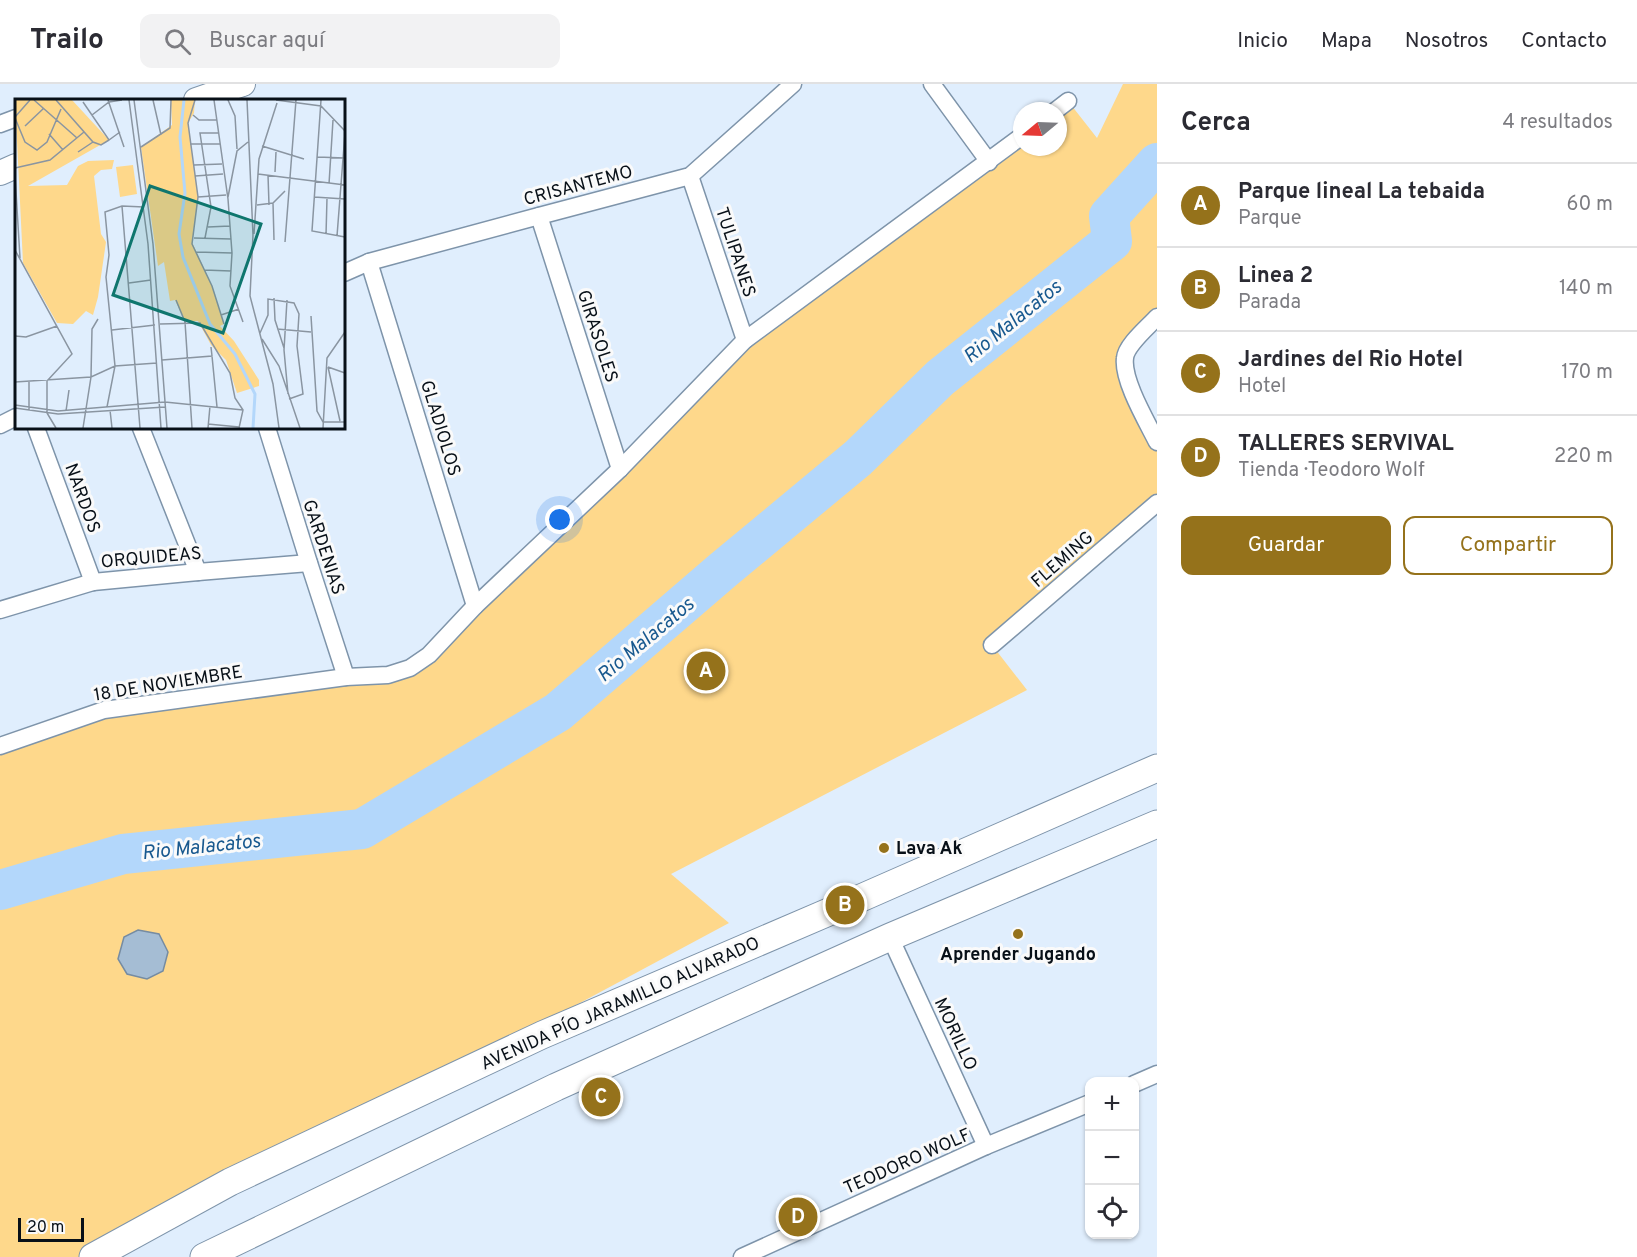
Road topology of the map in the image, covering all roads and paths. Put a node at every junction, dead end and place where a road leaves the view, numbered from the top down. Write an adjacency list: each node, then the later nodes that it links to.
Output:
1 (243, 84): 4 (main road)
2 (793, 84): 11 (street, CRISANTEMO)
3 (932, 84): 8 (street)
4 (199, 99)
5 (15, 118): 6 (street)
6 (0, 124)
7 (1013, 143): 8 (street, 18 DE NOVIEMBRE)
8 (989, 162): 16 (street, 18 DE NOVIEMBRE)
9 (15, 166): 10 (main road)
10 (0, 172)
11 (690, 176): 12 (street, CRISANTEMO); 16 (street, TULIPANES)
12 (539, 216): 13 (street, CRISANTEMO); 23 (street, GIRASOLES)
13 (369, 262): 14 (street, CRISANTEMO); 28 (street, GLADIOLOS)
14 (345, 273)
15 (1157, 317): 22 (street)
16 (745, 340): 23 (street, 18 DE NOVIEMBRE)
17 (15, 418): 18 (street)
18 (0, 425)
19 (36, 429): 27 (street, NARDOS)
20 (141, 429): 26 (street)
21 (267, 429): 25 (street, GARDENIAS)
22 (1157, 442)
23 (620, 469): 28 (street, 18 DE NOVIEMBRE)
24 (1157, 503): 30 (street, FLEMING)
25 (309, 563): 26 (street, ORQUIDEAS); 31 (street, GARDENIAS)
26 (198, 572): 27 (street, ORQUIDEAS)
27 (93, 582): 29 (street, ORQUIDEAS)
28 (475, 606): 31 (street, 18 DE NOVIEMBRE)
29 (0, 610)
30 (992, 645)
31 (346, 677): 32 (street, 18 DE NOVIEMBRE)
32 (0, 746)
33 (1157, 768): 41 (main road, AVENIDA PÍO JARAMILLO ALVARADO)
34 (1157, 824): 35 (main road)
35 (890, 938): 39 (street, MORILLO); 40 (main road)
36 (1157, 1074): 37 (street)
37 (1139, 1082)
38 (1085, 1105): 39 (street, TEODORO WOLF)
39 (986, 1146): 42 (street, TEODORO WOLF)
40 (211, 1255)
41 (93, 1257)
42 (742, 1257)

